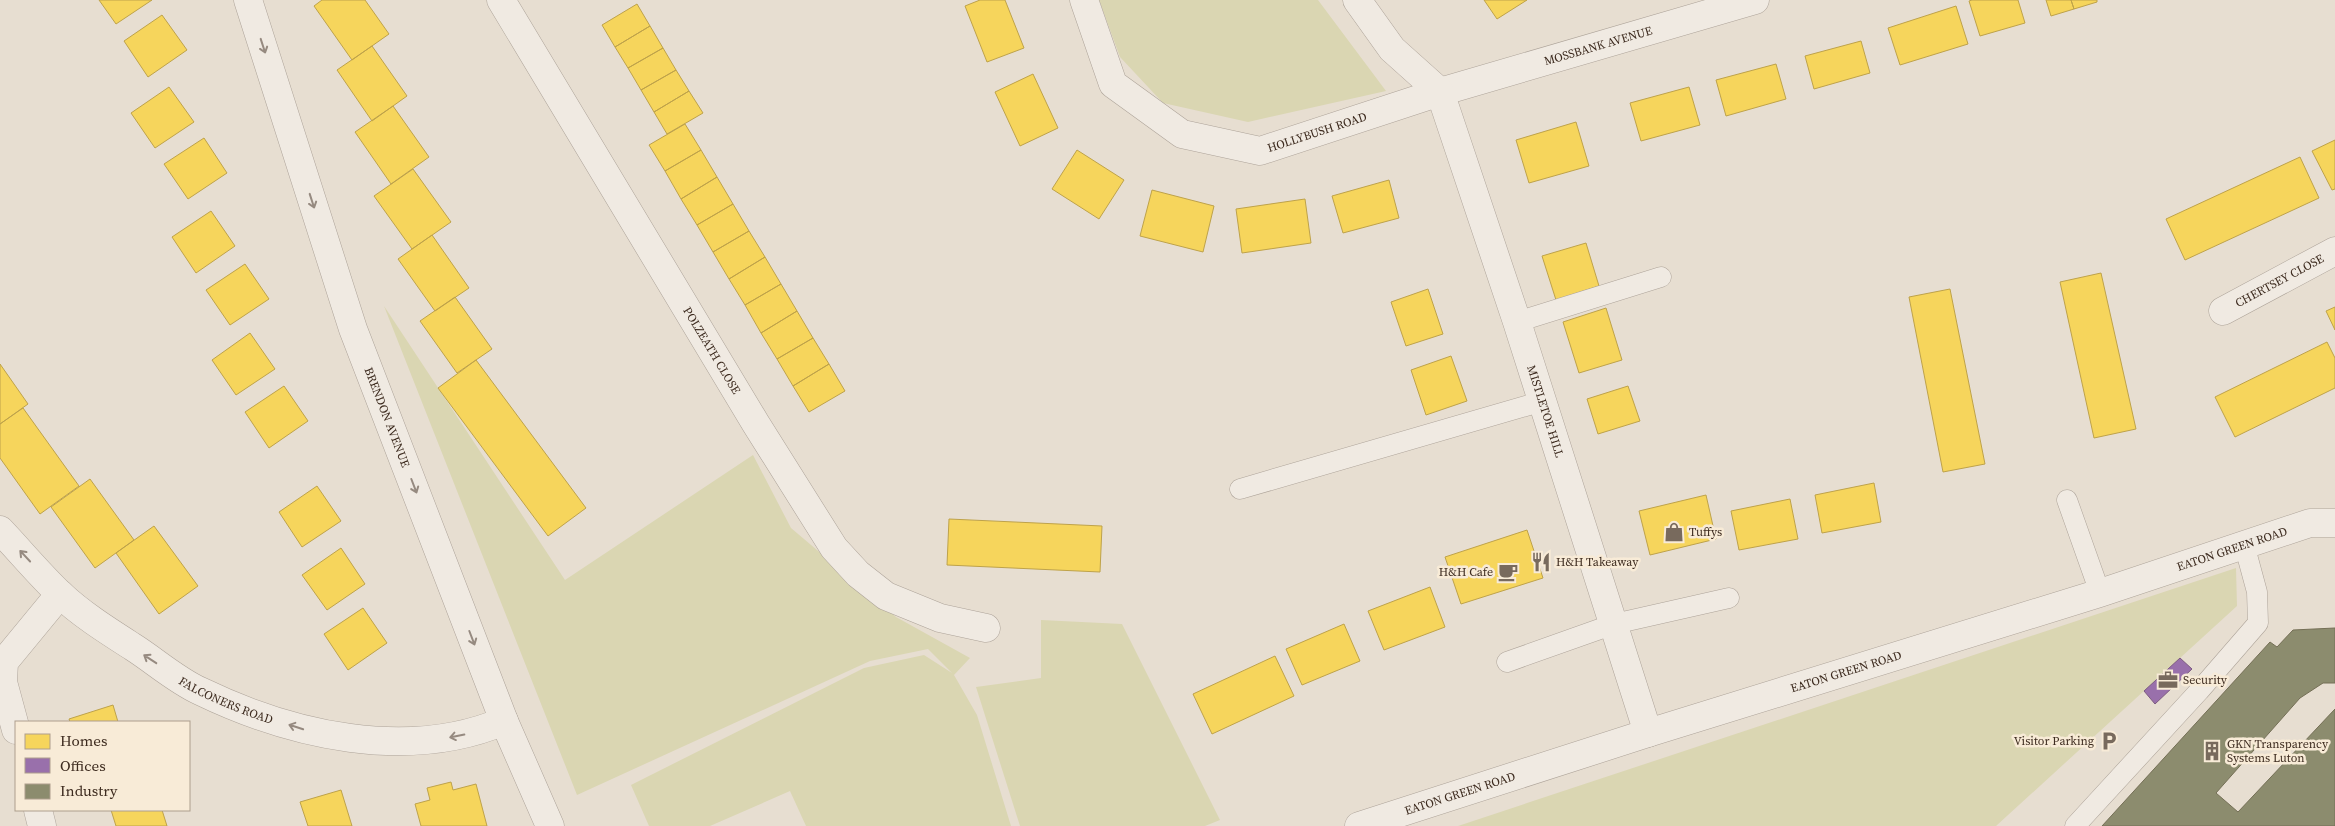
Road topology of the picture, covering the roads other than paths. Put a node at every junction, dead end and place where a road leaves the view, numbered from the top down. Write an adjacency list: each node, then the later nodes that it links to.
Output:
1 (248, 0): 23 (street, BRENDON AVENUE, one-way to 23)
2 (501, 0): 21 (street, POLZEATH CLOSE)
3 (1084, 0): 6 (street, HOLLYBUSH ROAD)
4 (1357, 0): 6 (street)
5 (1755, 0): 6 (street, MOSSBANK AVENUE)
6 (1440, 92): 10 (street, MISTLETOE HILL)
7 (2335, 251): 9 (street, CHERTSEY CLOSE)
8 (1661, 277): 10 (lane)
9 (2223, 311)
10 (1517, 322): 11 (street, MISTLETOE HILL)
11 (1543, 401): 12 (lane); 20 (street, MISTLETOE HILL)
12 (1240, 489)
13 (2067, 500): 17 (lane)
14 (2335, 524): 16 (street, EATON GREEN ROAD)
15 (0, 530): 18 (street, FALCONERS ROAD, one-way to 15)
16 (2244, 544): 17 (street, EATON GREEN ROAD); 30 (lane)
17 (2100, 593): 25 (street, EATON GREEN ROAD)
18 (60, 594): 23 (street, FALCONERS ROAD, one-way to 18); 24 (street)
19 (1729, 598): 20 (lane)
20 (1614, 624): 22 (lane); 25 (street, MISTLETOE HILL)
21 (986, 628)
22 (1507, 662)
23 (504, 721): 28 (street, BRENDON AVENUE)
24 (15, 726)
25 (1648, 733): 29 (street, EATON GREEN ROAD)
26 (38, 811): 27 (street)
27 (42, 826)
28 (550, 826)
29 (1359, 826)
30 (2075, 826)

